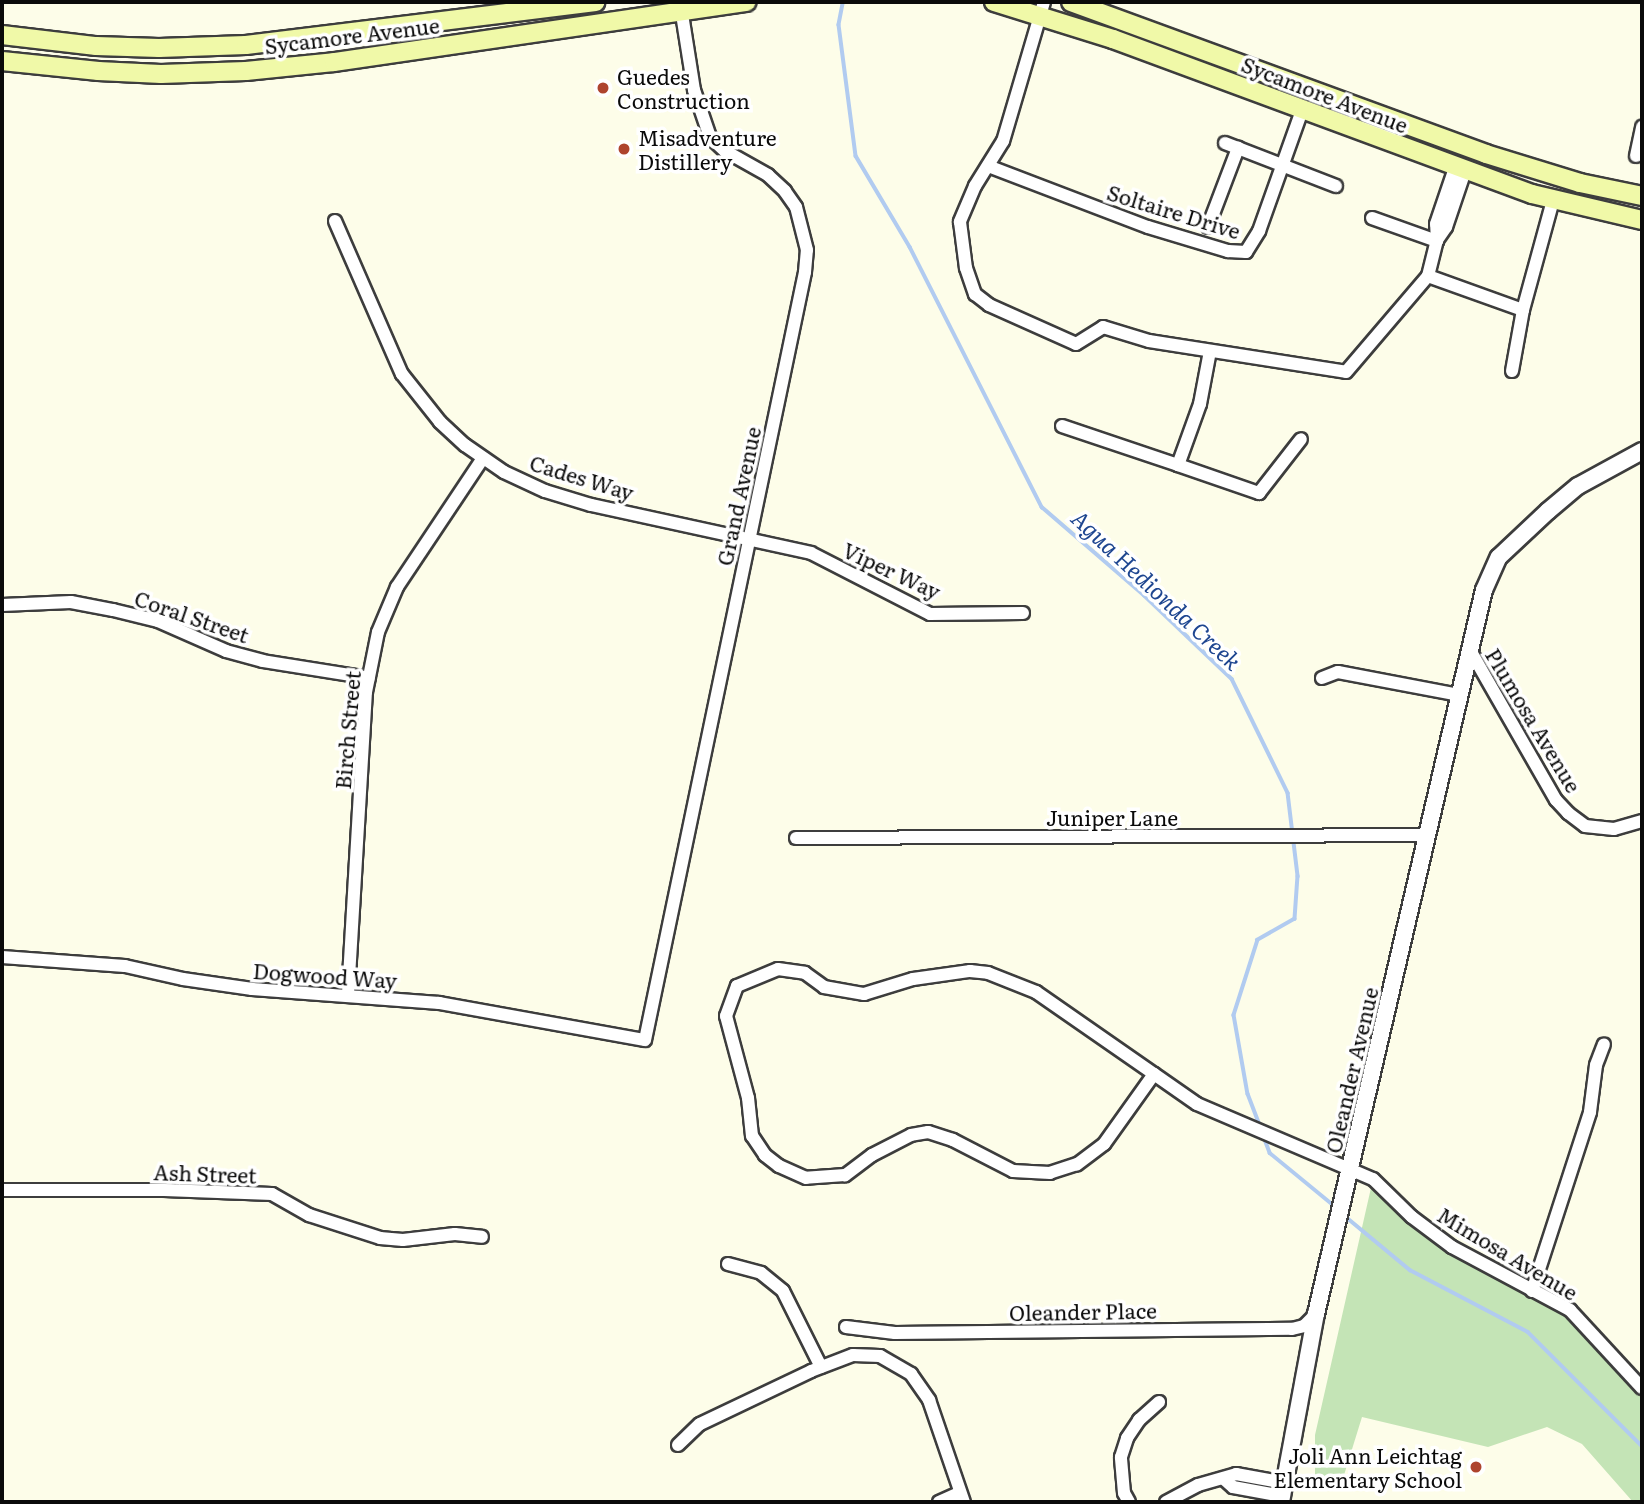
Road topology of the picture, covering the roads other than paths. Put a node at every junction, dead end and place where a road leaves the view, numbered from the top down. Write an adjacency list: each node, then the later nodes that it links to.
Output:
1 (595, 2): 7 (main road, Sycamore Avenue)
2 (747, 2): 5 (main road, Sycamore Avenue)
3 (994, 2): 6 (main road, Sycamore Avenue)
4 (1071, 2): 18 (main road, Sycamore Avenue)
5 (681, 7): 8 (main road, Sycamore Avenue); 34 (street, Grand Avenue)
6 (1042, 8): 9 (main road, Sycamore Avenue); 15 (street)
7 (2, 35)
8 (2, 61)
9 (1301, 110): 14 (street, Soltaire Drive); 16 (main road, Sycamore Avenue)
10 (1642, 127): 13 (street)
11 (1225, 143): 12 (street)
12 (1238, 148): 14 (street); 23 (street)
13 (1636, 156)
14 (1282, 164): 15 (street, Soltaire Drive); 17 (street)
15 (988, 166): 27 (street)
16 (1460, 169): 19 (main road, Sycamore Avenue); 24 (street)
17 (1336, 186)
18 (1642, 196)
19 (1553, 200): 22 (main road, Sycamore Avenue); 26 (street)
20 (1372, 218): 24 (street)
21 (335, 220): 32 (street, Cades Way)
22 (1642, 220)
23 (1209, 227)
24 (1437, 241): 25 (street)
25 (1429, 276): 26 (street); 27 (street)
26 (1524, 310): 28 (street)
27 (1210, 351): 33 (street)
28 (1512, 371)
29 (1062, 426): 33 (street)
30 (1301, 439): 33 (street)
31 (1642, 451): 37 (street, Oleander Avenue)
32 (483, 458): 34 (street, Cades Way); 38 (street, Birch Street)
33 (1178, 465)
34 (749, 537): 36 (street, Viper Way); 46 (street, Grand Avenue)
35 (2, 605): 38 (street, Coral Street)
36 (1023, 613)
37 (1470, 650): 40 (street, Oleander Avenue); 41 (street, Plumosa Avenue)
38 (369, 678): 45 (street, Birch Street)
39 (1322, 678): 40 (street)
40 (1460, 695): 42 (street, Oleander Avenue)
41 (1642, 821)
42 (1427, 835): 43 (street, Juniper Lane); 49 (street, Oleander Avenue)
43 (796, 838)
44 (2, 957): 45 (street, Dogwood Way)
45 (348, 994): 46 (street, Dogwood Way)
46 (645, 1040)
47 (1604, 1044): 53 (street)
48 (1154, 1074): 48 (street, Mimosa Avenue); 49 (street, Mimosa Avenue)
49 (1351, 1167): 53 (street, Mimosa Avenue); 54 (street, Oleander Avenue)
50 (2, 1190): 51 (street, Ash Street)
51 (482, 1237)
52 (727, 1264): 56 (street)
53 (1532, 1291): 57 (street, Mimosa Avenue)
54 (1316, 1314): 55 (street, Oleander Place); 60 (street, Oleander Avenue)
55 (846, 1327)
56 (821, 1367): 59 (street); 61 (street)
57 (1641, 1383)
58 (1159, 1402): 63 (street)
59 (678, 1445)
60 (1283, 1494): 64 (street)
61 (962, 1498): 62 (street)
62 (939, 1502)
63 (1129, 1502)
64 (1166, 1502)

